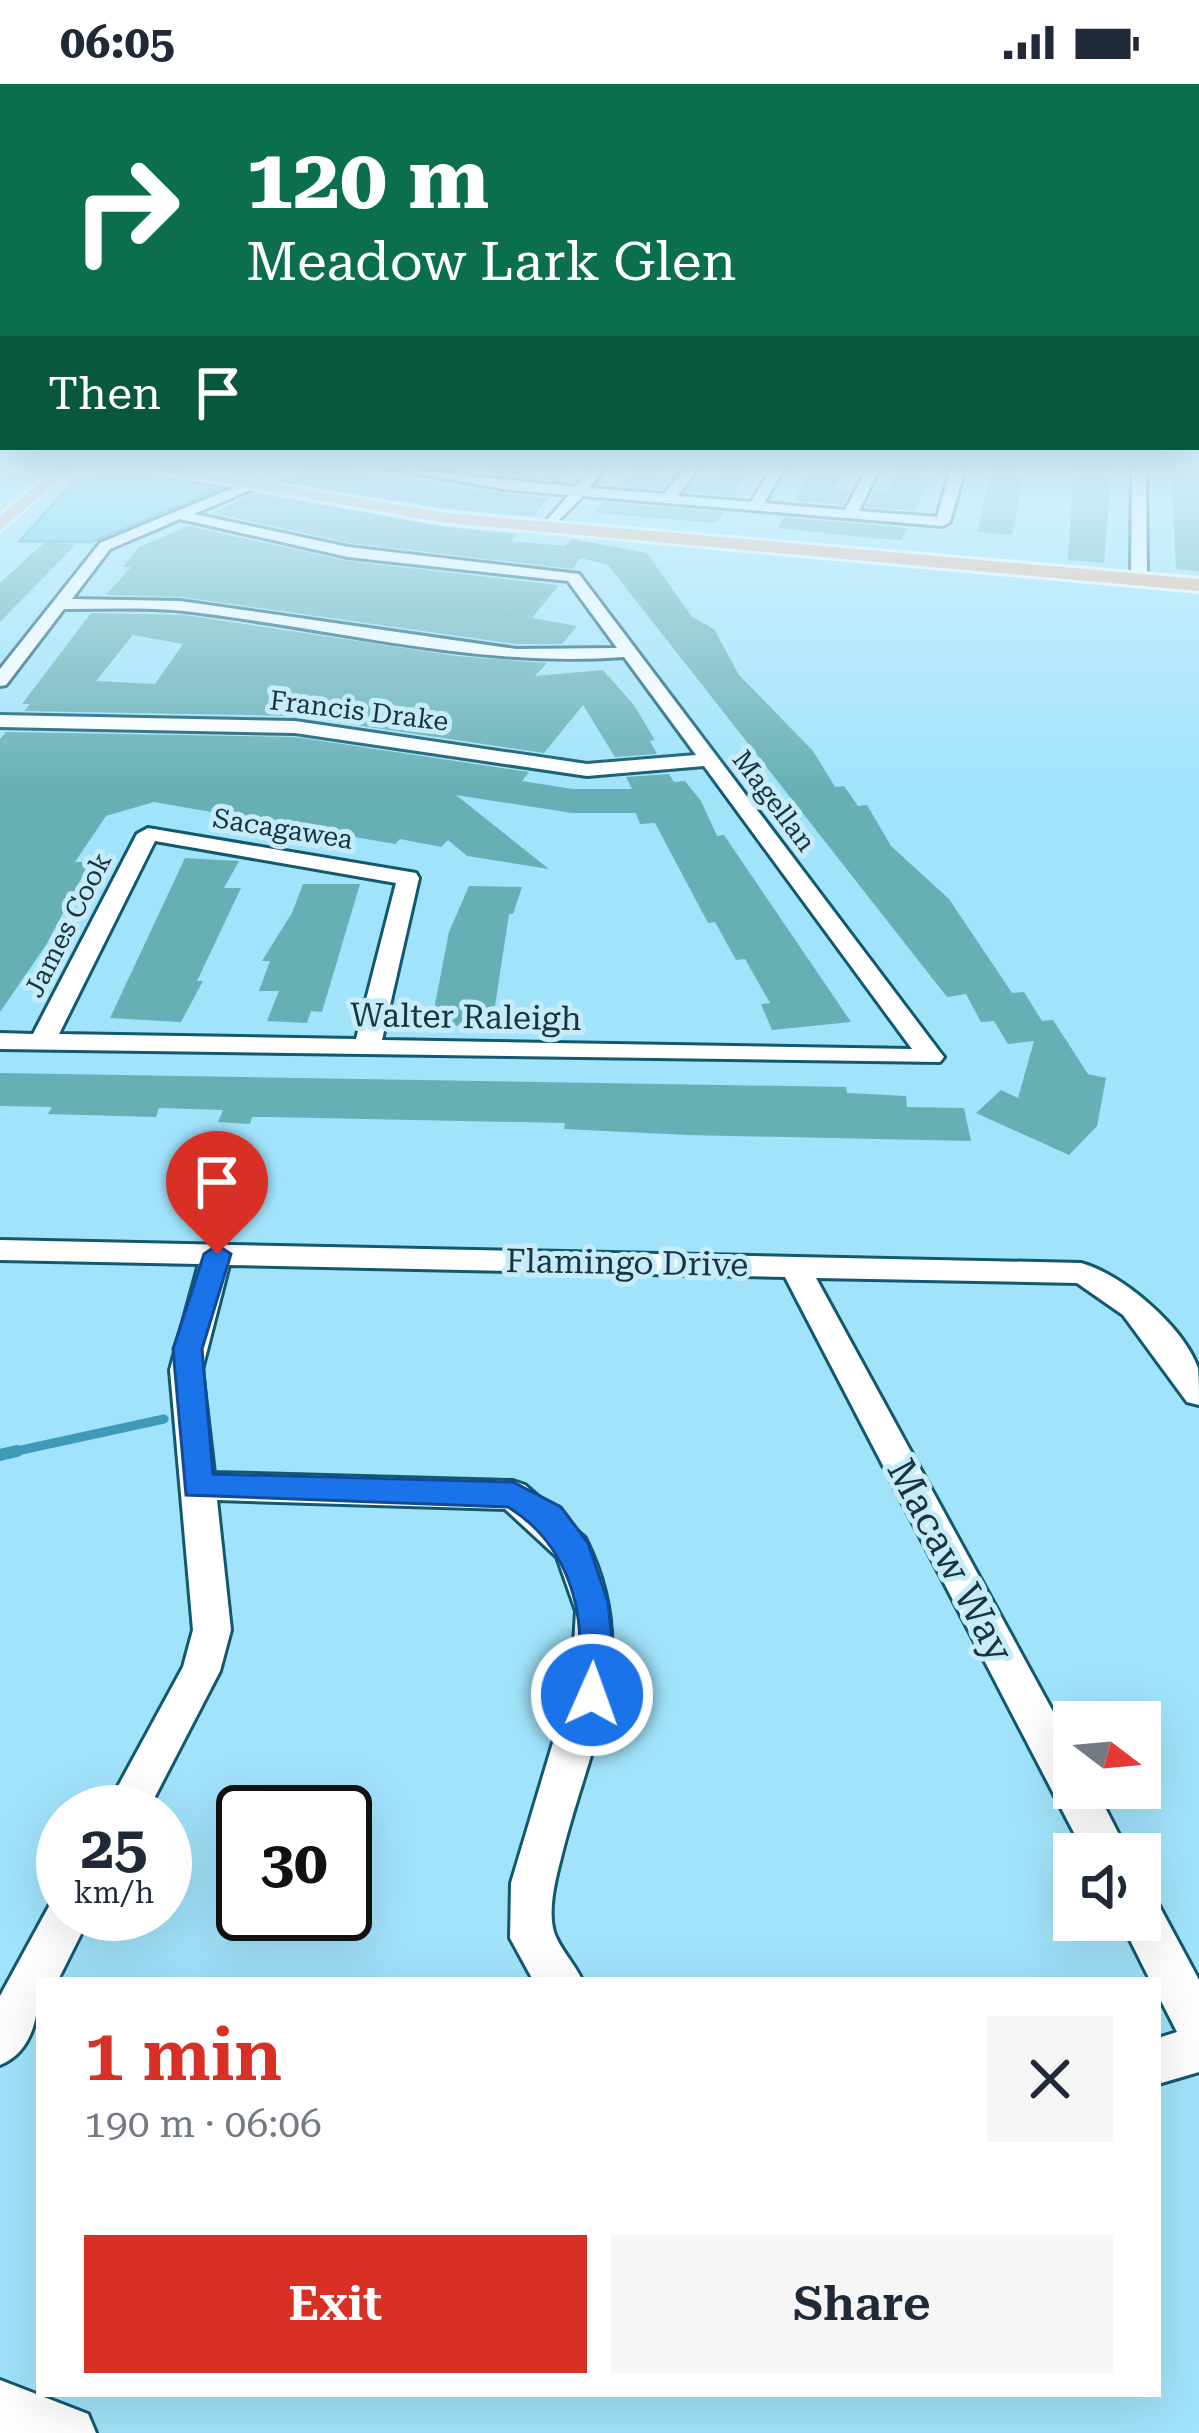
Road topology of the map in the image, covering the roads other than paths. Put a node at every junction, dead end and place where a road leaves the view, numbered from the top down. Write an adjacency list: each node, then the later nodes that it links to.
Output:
1 (82, 575): 7 (street)
2 (551, 575): 8 (street, Magellan)
3 (1078, 575): 5 (main road)
4 (1139, 575): 5 (street)
5 (1139, 580): 6 (main road)
6 (1199, 585)
7 (59, 604): 8 (street); 9 (street)
8 (629, 652): 11 (street, Magellan)
9 (0, 680)
10 (0, 721): 11 (street, Francis Drake)
11 (710, 760): 16 (street, Magellan)
12 (148, 834): 14 (street, James Cook); 15 (street, Sacagawea)
13 (0, 1041): 14 (street, Walter Raleigh)
14 (42, 1042): 15 (street, Walter Raleigh)
15 (367, 1048): 16 (street, Walter Raleigh)
16 (931, 1057)
17 (0, 1250): 18 (street, Flamingo Drive)
18 (217, 1254): 19 (street, Flamingo Drive); 21 (street)
19 (794, 1265): 20 (street, Flamingo Drive); 23 (street, Macaw Way)
20 (1199, 1393)
21 (198, 1486): 22 (street); 26 (street)
22 (139, 1785)
23 (1097, 1833)
24 (54, 1941): 28 (street)
25 (1154, 1941): 27 (street)
26 (555, 1977)
27 (1199, 2026)
28 (0, 2042)
29 (1199, 2049): 30 (street)
30 (1161, 2060)
31 (0, 2407): 32 (street)
32 (69, 2433)

